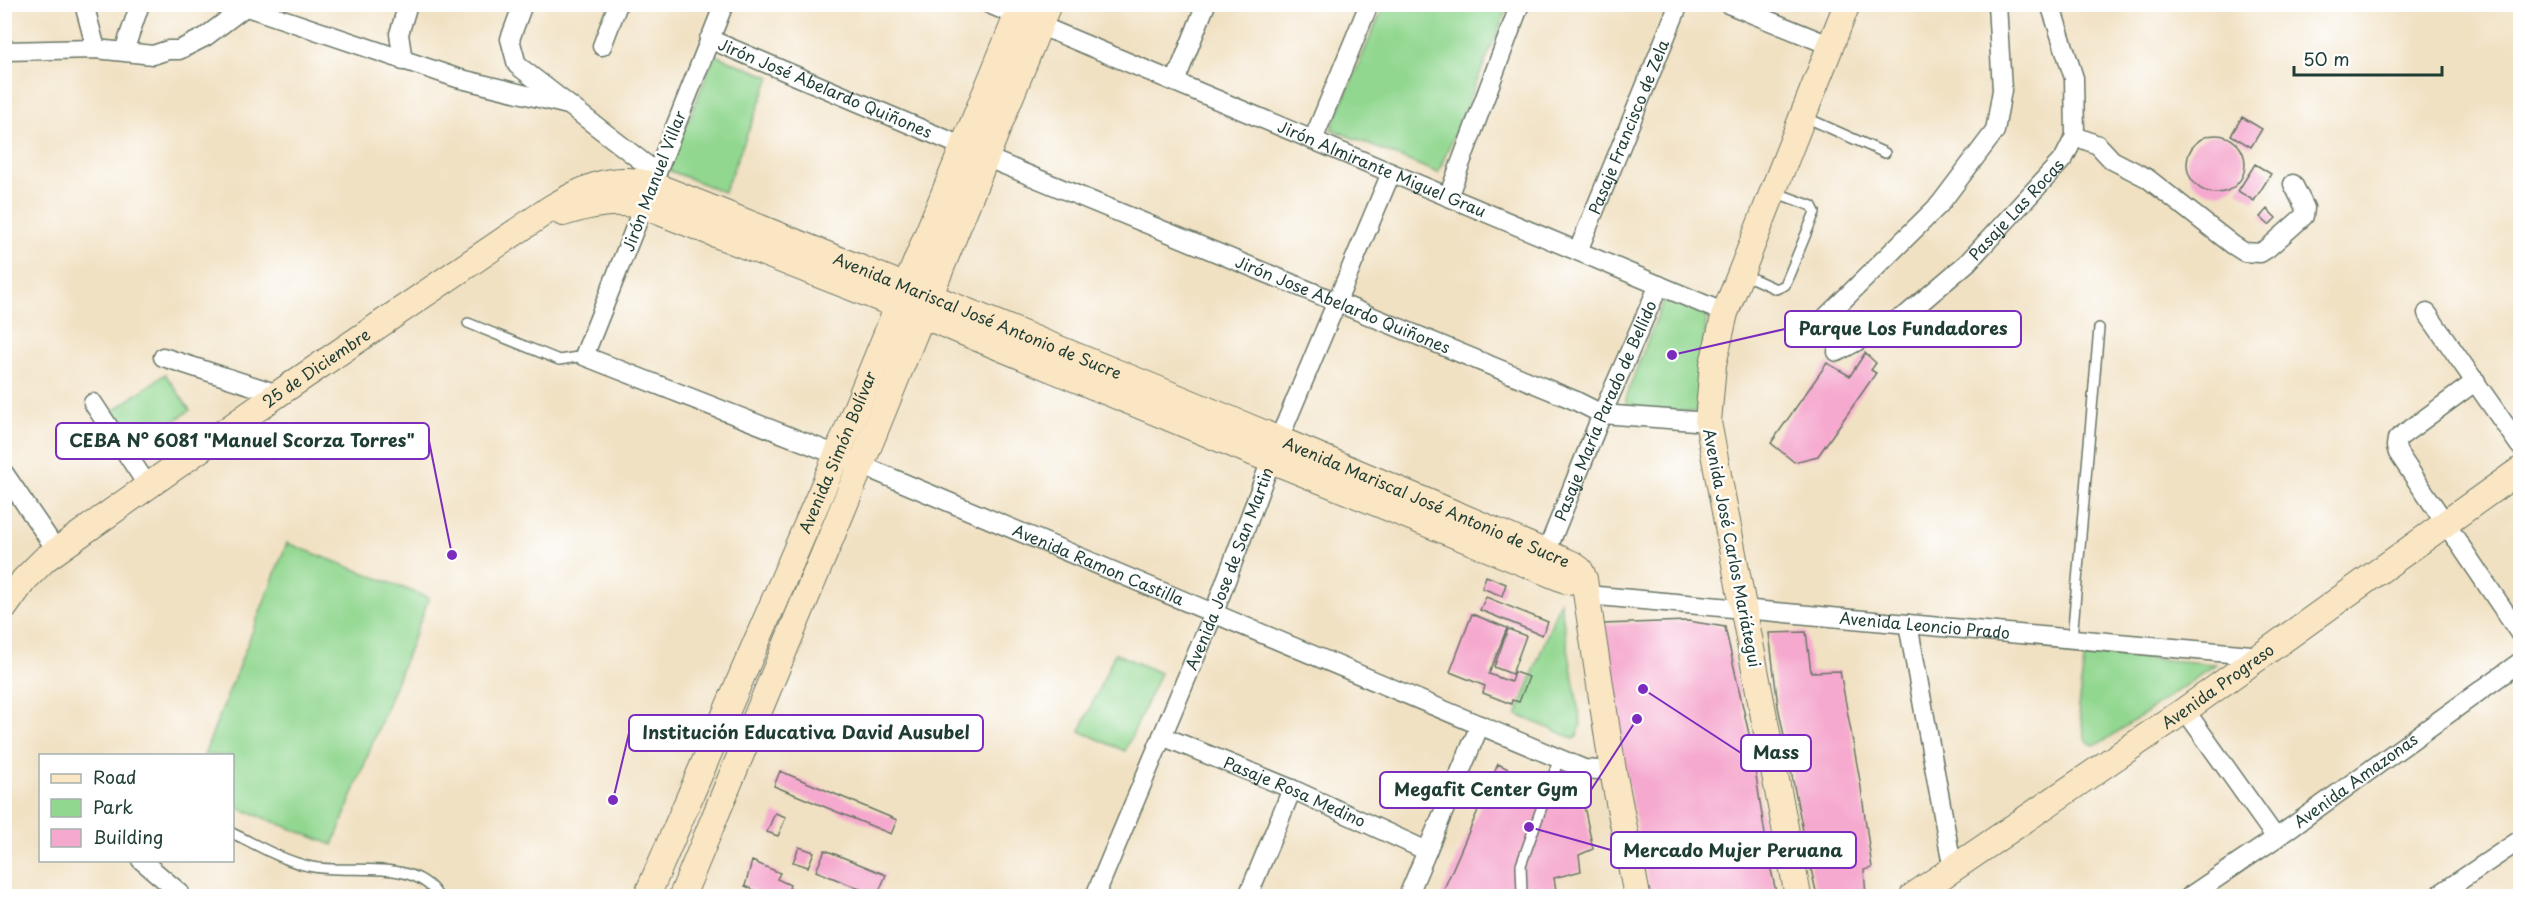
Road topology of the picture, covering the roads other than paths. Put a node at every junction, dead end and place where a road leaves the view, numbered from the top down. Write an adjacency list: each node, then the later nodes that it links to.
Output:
1 (84, 4): 21 (street)
2 (140, 4): 23 (street)
3 (408, 4): 24 (street)
4 (523, 4): 26 (street)
5 (618, 4): 20 (street)
6 (723, 4): 18 (street, Jirón Manuel Villar)
7 (989, 4): 17 (street, Jirón Almirante Miguel Grau)
8 (1206, 4): 25 (street)
9 (1369, 4): 30 (street)
10 (1520, 4): 37 (street)
11 (1679, 4): 39 (street, Pasaje Francisco de Zela)
12 (1728, 4): 19 (street)
13 (1847, 4): 19 (street, Avenida José Carlos Mariátegui)
14 (1997, 4): 46 (street)
15 (2050, 4): 28 (street)
16 (242, 6): 23 (street); 24 (street)
17 (1032, 13): 25 (street, Jirón Almirante Miguel Grau); 31 (street, Avenida Simón Bolívar)
18 (709, 39): 29 (street, Jirón José Abelardo Quiñones); 35 (street, Jirón Manuel Villar)
19 (1829, 45): 27 (street, Avenida José Carlos Mariátegui)
20 (602, 46)
21 (96, 50): 22 (street); 23 (street)
22 (4, 51)
23 (124, 51)
24 (403, 61): 26 (street)
25 (1175, 82): 30 (street, Jirón Almirante Miguel Grau)
26 (568, 105): 35 (street)
27 (1802, 116): 32 (lane); 36 (street, Avenida José Carlos Mariátegui)
28 (2075, 136): 34 (street); 49 (street, Pasaje Las Rocas)
29 (939, 137): 31 (street, Jirón Jose Abelardo Quiñones)
30 (1313, 140): 33 (street, Jirón Almirante Miguel Grau)
31 (974, 152): 42 (street, Avenida Simón Bolívar); 43 (street, Jirón Jose Abelardo Quiñones)
32 (1885, 153)
33 (1391, 173): 37 (street, Jirón Almirante Miguel Grau); 43 (street, Avenida Jose de San Martin)
34 (2293, 184)
35 (651, 188): 38 (street, Avenida Mariscal José Antonio de Sucre); 42 (street, Avenida Mariscal José Antonio de Sucre); 50 (street, Jirón Manuel Villar)
36 (1773, 191): 40 (street, Avenida José Carlos Mariátegui); 40 (lane)
37 (1448, 197): 39 (street, Jirón Almirante Miguel Grau)
38 (525, 226): 53 (street, 25 de Diciembre)
39 (1578, 251): 41 (street, Jirón Almirante Miguel Grau)
40 (1741, 273): 44 (street, Avenida José Carlos Mariátegui)
41 (1659, 285): 44 (street, Jirón Almirante Miguel Grau); 55 (street, Pasaje María Parado de Bellido)
42 (914, 301): 58 (street, Avenida Mariscal José Antonio de Sucre); 59 (street, Avenida Simón Bolívar); 60 (street, Avenida Simón Bolívar)
43 (1337, 303): 55 (street, Jirón Jose Abelardo Quiñones); 58 (street, Avenida Jose de San Martin)
44 (1725, 313): 56 (street, Avenida José Carlos Mariátegui)
45 (2427, 313): 52 (street)
46 (1826, 317)
47 (468, 323): 50 (lane)
48 (2099, 328): 73 (lane)
49 (1838, 352)
50 (584, 356): 59 (street, Avenida Ramon Castilla)
51 (163, 357): 53 (street)
52 (2476, 381): 57 (street); 64 (street)
53 (278, 394): 63 (street, 25 de Diciembre)
54 (93, 403): 63 (street)
55 (1602, 414): 56 (street, Jirón Jose Abelardo Quiñones); 66 (street, Pasaje María Parado de Bellido)
56 (1708, 422): 69 (street, Avenida José Carlos Mariátegui)
57 (2520, 446)
58 (1275, 450): 66 (street, Avenida Mariscal José Antonio de Sucre); 70 (street, Avenida Jose de San Martin)
59 (837, 455): 60 (street, Avenida Ramon Castilla); 82 (street, Avenida Simón Bolívar)
60 (861, 465): 70 (street, Avenida Ramon Castilla); 83 (street, Avenida Simón Bolívar)
61 (2520, 470): 64 (street, Avenida Progreso)
62 (4, 473): 65 (street)
63 (148, 486): 65 (street, 25 de Diciembre)
64 (2446, 524): 72 (street); 74 (street, Avenida Progreso)
65 (57, 551): 68 (street, 25 de Diciembre)
66 (1543, 561): 67 (street, Avenida Mariscal José Antonio de Sucre)
67 (1587, 595): 69 (street, Avenida Leoncio Prado); 80 (street)
68 (4, 608)
69 (1744, 609): 71 (street, Avenida Leoncio Prado); 100 (street, Avenida José Carlos Mariátegui)
70 (1213, 615): 77 (street, Avenida Ramon Castilla); 78 (street, Avenida Jose de San Martin)
71 (1908, 624): 73 (street, Avenida Leoncio Prado); 89 (street)
72 (2520, 634)
73 (2072, 639): 74 (street, Avenida Leoncio Prado)
74 (2262, 656): 76 (street, Avenida Progreso)
75 (2520, 662): 85 (street, Avenida Amazonas)
76 (2185, 710): 85 (street); 89 (street, Avenida Progreso)
77 (1480, 725): 79 (street, Avenida Ramon Castilla); 87 (street)
78 (1162, 736): 81 (street, Pasaje Rosa Medino); 96 (street, Avenida Jose de San Martin)
79 (1559, 759): 80 (street, Avenida Ramon Castilla); 90 (lane)
80 (1613, 771): 99 (street)
81 (1292, 789): 87 (street, Pasaje Rosa Medino); 97 (street)
82 (683, 812): 83 (street); 94 (street, Avenida Simón Bolívar)
83 (712, 823): 95 (street, Avenida Simón Bolívar)
84 (234, 833): 93 (lane)
85 (2276, 838): 101 (street, Avenida Amazonas)
86 (2520, 840): 102 (street)
87 (1427, 851): 98 (street)
88 (142, 862): 91 (street)
89 (1953, 870): 92 (street, Avenida Progreso)
90 (1522, 893)
91 (184, 895)
92 (1915, 896)
93 (438, 897)
94 (647, 897)
95 (682, 897)
96 (1095, 897)
97 (1248, 897)
98 (1408, 897)
99 (1637, 897)
100 (1798, 897)
101 (2190, 897)
102 (2437, 897)

